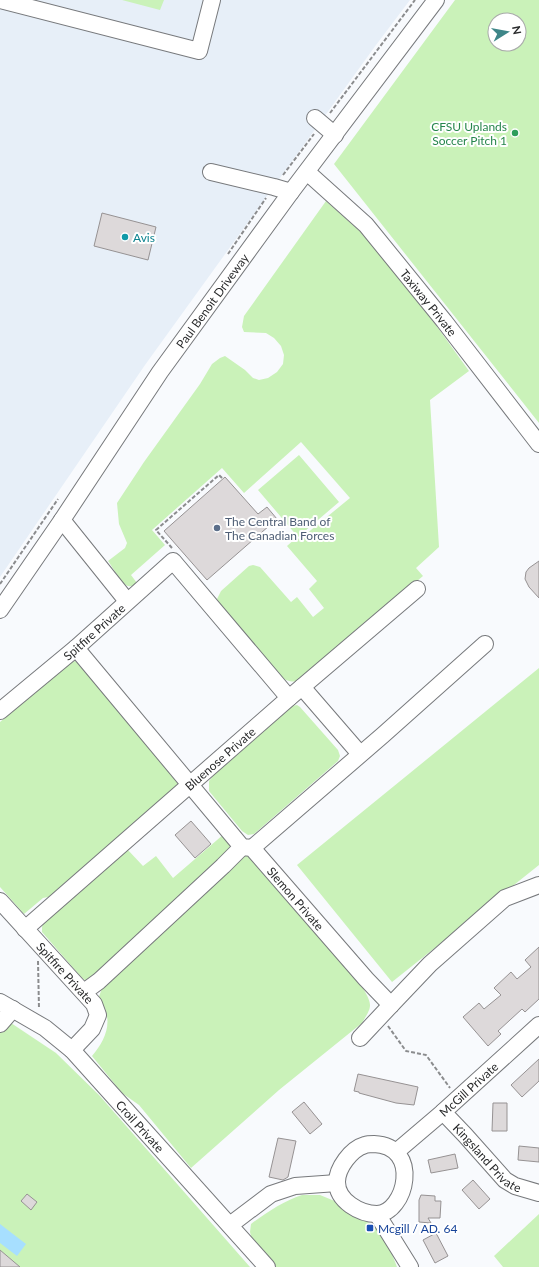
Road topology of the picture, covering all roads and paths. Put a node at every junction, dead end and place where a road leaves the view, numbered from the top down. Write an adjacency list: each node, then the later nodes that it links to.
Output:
1 (0, 0): 2 (street)
2 (212, 0)
3 (436, 0): 5 (street, Paul Benoit Driveway)
4 (315, 118): 5 (street)
5 (335, 135): 7 (street, Paul Benoit Driveway)
6 (211, 172): 8 (street)
7 (307, 172): 8 (street, Paul Benoit Driveway); 9 (street, Taxiway Private)
8 (291, 192): 11 (street, Paul Benoit Driveway)
9 (539, 444)
10 (223, 479): 12 (path)
11 (57, 514): 13 (path); 15 (street, Spitfire Private); 16 (street, Paul Benoit Driveway)
12 (173, 561): 15 (street); 20 (street)
13 (0, 584)
14 (417, 589): 19 (street, Bluenose Private)
15 (127, 601): 18 (street, Spitfire Private)
16 (0, 610)
17 (485, 644): 22 (street)
18 (76, 648): 21 (street, Spitfire Private); 23 (street, Slemon Private)
19 (302, 687): 20 (street, Bluenose Private); 22 (street)
20 (289, 698): 23 (street, Bluenose Private)
21 (0, 711)
22 (360, 754): 24 (street)
23 (190, 785): 24 (street, Slemon Private); 27 (street, Bluenose Private)
24 (247, 848): 29 (street); 31 (street, Slemon Private)
25 (539, 885): 31 (street)
26 (0, 901): 27 (street, Spitfire Private)
27 (25, 929): 28 (street, Spitfire Private)
28 (37, 942): 29 (street, Spitfire Private); 33 (path)
29 (84, 992): 36 (street, Spitfire Private)
30 (6, 1006): 32 (street); 33 (street, Croil Private)
31 (386, 1010): 35 (street); 37 (path)
32 (0, 1024)
33 (39, 1024): 36 (street, Croil Private)
34 (539, 1025): 37 (street, McGill Private)
35 (360, 1038)
36 (72, 1050): 43 (street, Croil Private)
37 (458, 1098): 38 (street, McGill Private)
38 (442, 1112): 39 (street, McGill Private); 41 (street, Kingsland Private)
39 (396, 1152): 40 (street); 42 (street)
40 (337, 1183): 42 (street); 43 (street)
41 (539, 1193)
42 (378, 1214): 45 (street)
43 (230, 1225): 44 (street, Croil Private)
44 (267, 1267)
45 (410, 1267)

